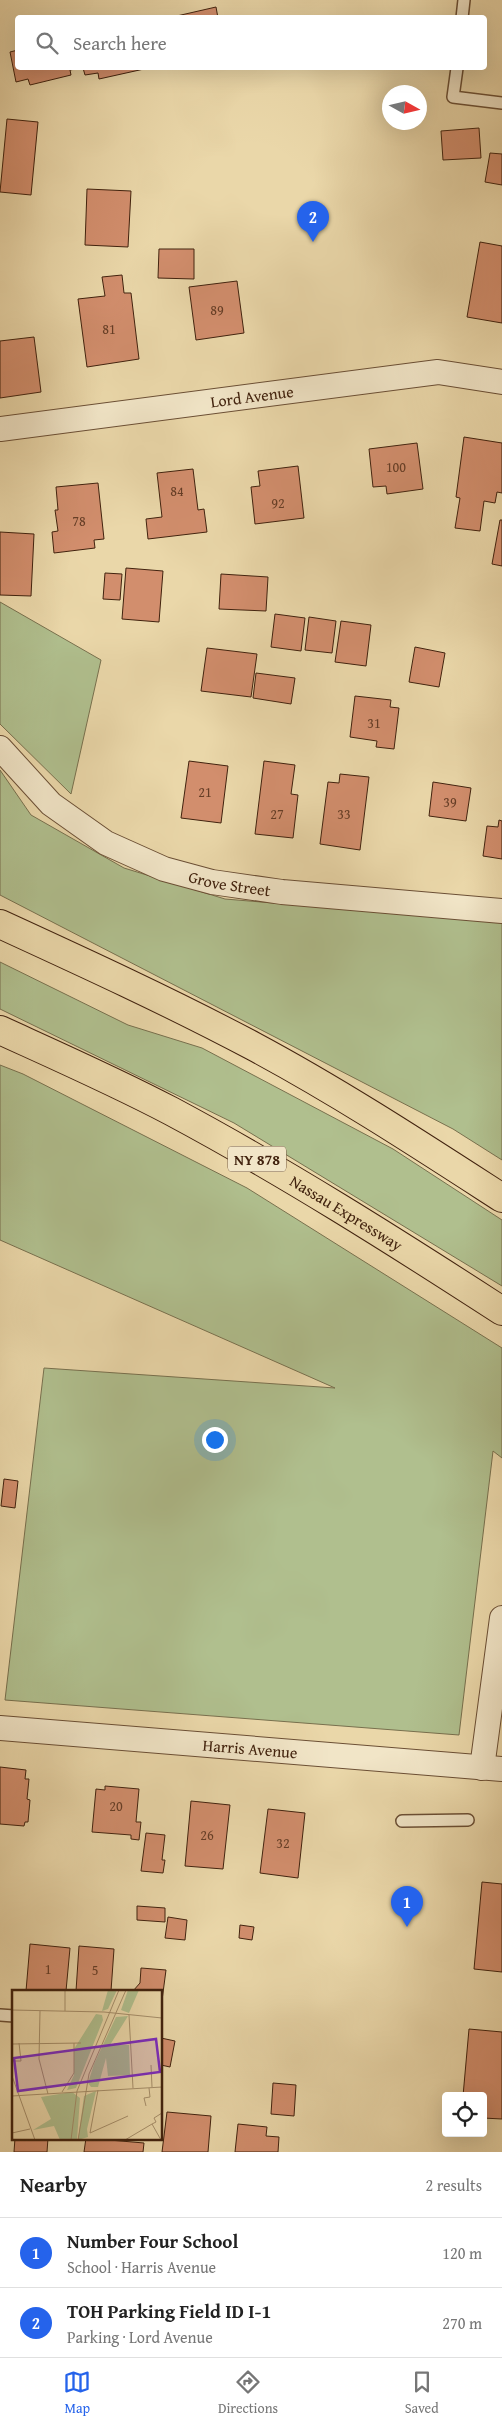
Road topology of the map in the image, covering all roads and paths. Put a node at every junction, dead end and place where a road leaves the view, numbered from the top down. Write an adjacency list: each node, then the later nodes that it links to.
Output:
1 (464, 0): 2 (lane)
2 (462, 15)
3 (457, 70): 4 (lane)
4 (502, 103)
5 (502, 382): 6 (street, Lord Avenue)
6 (0, 429)
7 (0, 748): 8 (street, Grove Street)
8 (502, 911)
9 (0, 924): 11 (highway)
10 (0, 1030): 12 (highway, Nassau Expressway / NY 878)
11 (502, 1198)
12 (502, 1311)
13 (502, 1618): 15 (street)
14 (0, 1728): 15 (street, Harris Avenue)
15 (492, 1769)
16 (402, 1820): 17 (lane)
17 (468, 1820)

